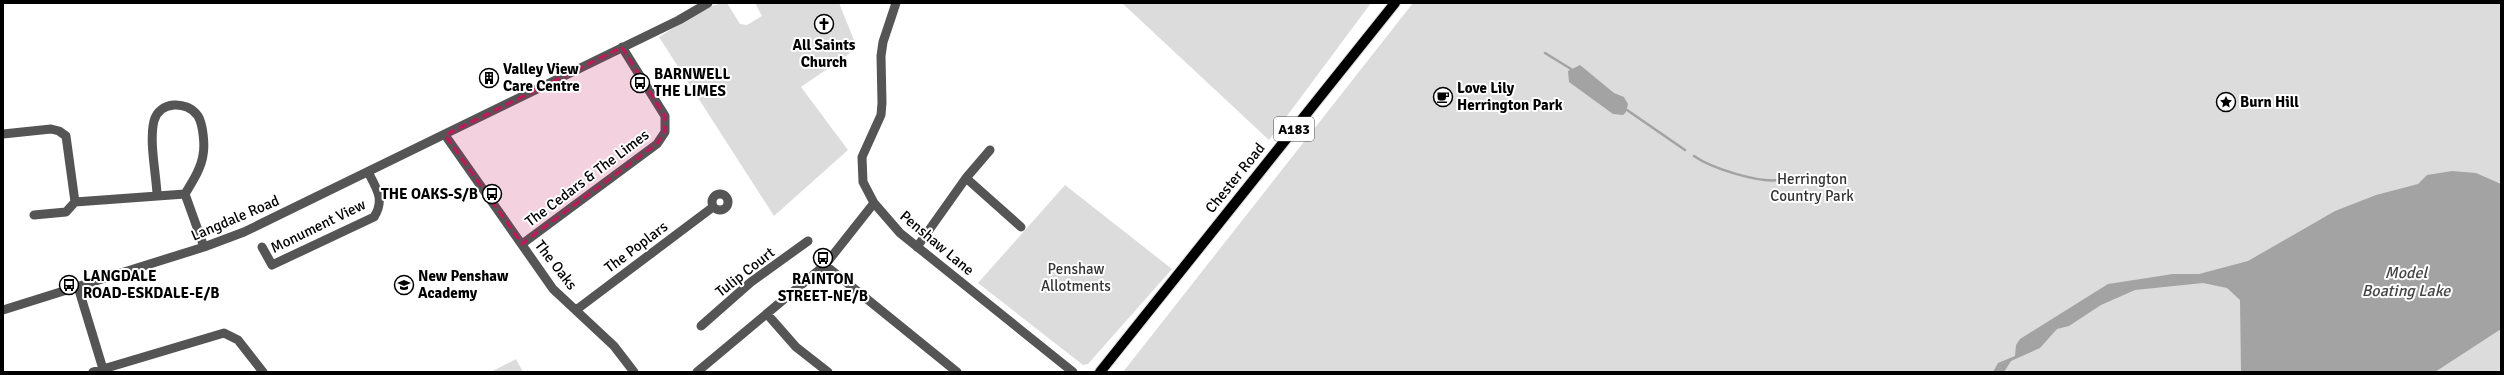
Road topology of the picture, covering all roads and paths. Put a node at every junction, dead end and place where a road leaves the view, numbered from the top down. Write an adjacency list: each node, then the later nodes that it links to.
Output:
1 (708, 3): 4 (street, Langdale Road)
2 (896, 3): 13 (street, Penshaw Lane)
3 (1395, 3): 36 (main road, Chester Road / A183)
4 (622, 48): 6 (street, Langdale Road); 18 (street, The Cedars & The Limes)
5 (3, 134): 12 (street)
6 (445, 135): 8 (street, Langdale Road); 18 (street, The Oaks)
7 (990, 150): 9 (street)
8 (368, 172): 19 (street, Langdale Road); 20 (street, Monument View)
9 (966, 178): 16 (street); 21 (street)
10 (158, 194): 11 (street); 11 (street); 12 (street)
11 (185, 194): 19 (street)
12 (75, 202): 15 (street)
13 (874, 203): 21 (street, Penshaw Lane); 22 (street)
14 (713, 207): 25 (street, The Poplars)
15 (34, 215)
16 (1021, 227)
17 (808, 242): 27 (street, Tulip Court)
18 (522, 244): 25 (street, The Oaks)
19 (204, 247): 23 (street, Langdale Road)
20 (262, 247)
21 (917, 247): 35 (street, Penshaw Lane)
22 (825, 265): 26 (street); 34 (street)
23 (78, 287): 24 (street, Langdale Road); 28 (street)
24 (3, 310)
25 (576, 310): 31 (street, The Oaks)
26 (767, 314): 32 (street); 33 (street)
27 (700, 326)
28 (103, 369): 29 (street); 30 (street)
29 (93, 372)
30 (263, 372)
31 (634, 372)
32 (697, 372)
33 (828, 372)
34 (957, 372)
35 (1073, 372)
36 (1100, 372)

